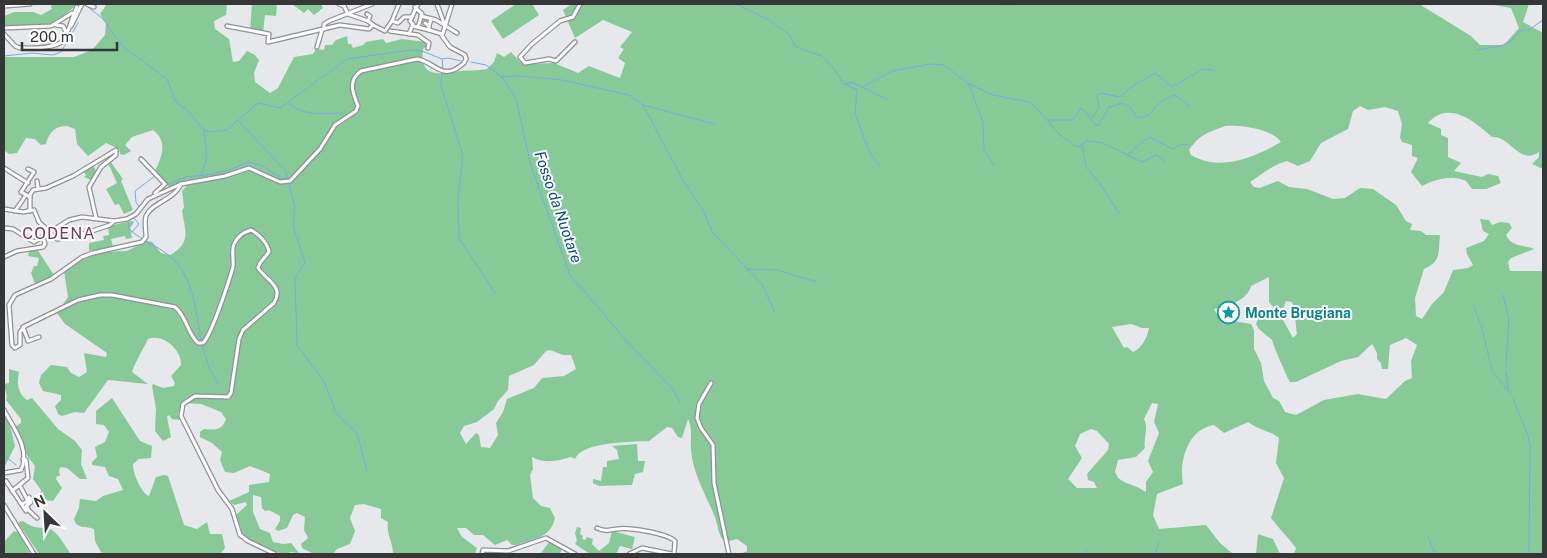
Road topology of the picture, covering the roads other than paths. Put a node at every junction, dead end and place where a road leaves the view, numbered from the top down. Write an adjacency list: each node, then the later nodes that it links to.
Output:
1 (30, 4): 11 (street)
2 (87, 4): 12 (street)
3 (339, 4): 13 (street)
4 (372, 4): 13 (street)
5 (399, 4): 17 (street)
6 (437, 4): 21 (street)
7 (452, 4): 21 (street)
8 (580, 4): 35 (street)
9 (80, 5): 22 (street); 23 (street); 34 (street)
10 (417, 5): 15 (street); 18 (street)
11 (4, 6)
12 (94, 7)
13 (347, 13): 20 (street); 28 (street)
14 (367, 14): 20 (street)
15 (421, 15): 16 (street); 25 (street)
16 (431, 19): 21 (street); 27 (street)
17 (392, 21): 18 (street); 20 (street)
18 (412, 22): 25 (street); 32 (street)
19 (425, 23): 27 (street)
20 (372, 24): 28 (street)
21 (444, 24): 30 (street); 33 (street)
22 (55, 25): 26 (street); 34 (street)
23 (72, 26)
24 (227, 26): 28 (street)
25 (418, 27): 27 (street)
26 (4, 28)
27 (429, 28): 33 (street)
28 (323, 29): 36 (street)
29 (390, 31): 32 (street)
30 (457, 33)
31 (4, 34): 34 (street)
32 (409, 34): 37 (street)
33 (442, 34): 43 (street)
34 (66, 35)
35 (575, 42)
36 (317, 47)
37 (428, 48)
38 (141, 159): 45 (street)
39 (4, 168): 41 (street)
40 (28, 169): 41 (street)
41 (28, 183): 46 (street)
42 (45, 183): 44 (street)
43 (181, 184): 45 (street); 56 (street)
44 (38, 185): 46 (street); 50 (street)
45 (154, 195): 51 (street)
46 (28, 196): 48 (street); 49 (street)
47 (4, 209): 48 (street)
48 (15, 211): 49 (street)
49 (32, 211): 53 (street)
50 (96, 218): 51 (street); 53 (street)
51 (114, 221): 53 (street)
52 (4, 228): 54 (street)
53 (49, 231): 54 (street)
54 (43, 237): 55 (street)
55 (4, 257)
56 (23, 327): 57 (street); 72 (street)
57 (39, 337)
58 (711, 383): 77 (street)
59 (4, 410): 60 (street)
60 (23, 459): 61 (street); 63 (street)
61 (4, 473)
62 (6, 482): 64 (street)
63 (20, 486): 64 (street); 65 (street)
64 (12, 491): 66 (street)
65 (26, 497): 66 (street); 68 (street)
66 (21, 504): 68 (street)
67 (4, 505): 71 (street)
68 (28, 511): 69 (street)
69 (37, 518)
70 (597, 528): 76 (street)
71 (34, 554)
72 (275, 554)
73 (482, 554): 74 (street)
74 (575, 554)
75 (629, 554): 76 (street)
76 (673, 554)
77 (729, 554)

